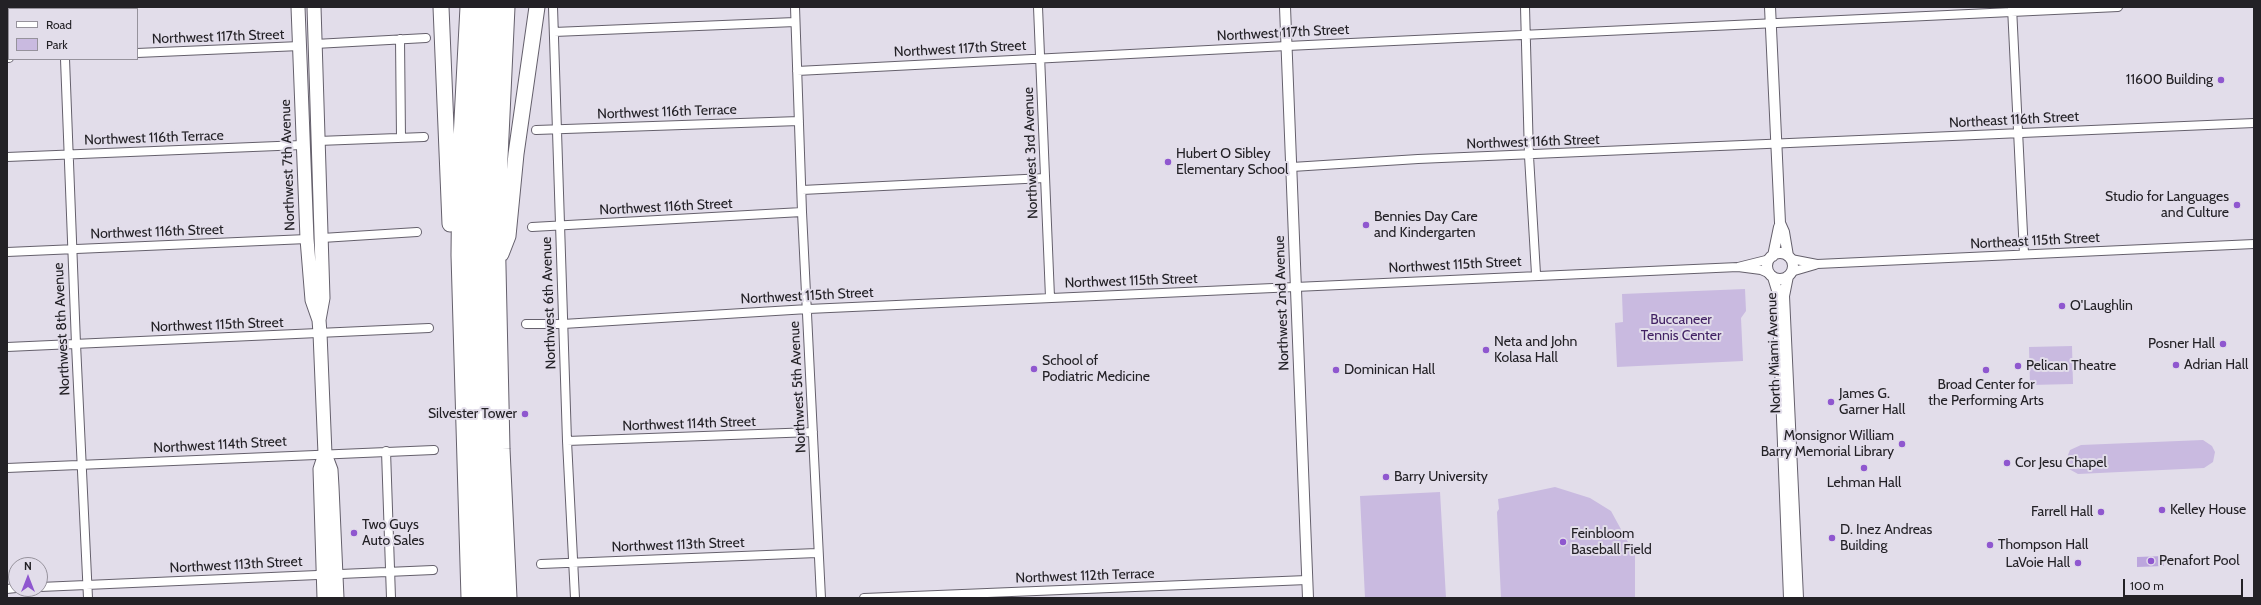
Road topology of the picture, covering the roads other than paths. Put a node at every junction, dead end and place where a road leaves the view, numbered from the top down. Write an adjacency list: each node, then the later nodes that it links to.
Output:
1 (298, 7): 25 (main road, Northwest 7th Avenue)
2 (305, 7): 24 (main road)
3 (314, 7): 24 (main road, Northwest 7th Avenue)
4 (441, 7): 76 (highway)
5 (468, 7): 76 (highway)
6 (480, 7): 101 (highway)
7 (494, 7): 102 (highway)
8 (507, 7): 61 (highway)
9 (537, 7): 61 (highway)
10 (553, 7): 20 (street, Northwest 6th Avenue)
11 (795, 7): 18 (street, Northwest 5th Avenue)
12 (1038, 7): 28 (street, Northwest 3rd Avenue)
13 (1285, 7): 26 (street, Northwest 2nd Avenue)
14 (1525, 7): 21 (street)
15 (1770, 7): 19 (street)
16 (2118, 7): 17 (street, Northwest 117th Street)
17 (2012, 10): 19 (street, Northwest 117th Street); 36 (street)
18 (795, 22): 20 (street); 30 (street, Northwest 5th Avenue)
19 (1771, 23): 21 (street, Northwest 117th Street); 40 (street)
20 (554, 32): 34 (street, Northwest 6th Avenue)
21 (1525, 36): 26 (street, Northwest 117th Street); 43 (street)
22 (426, 38): 23 (street)
23 (400, 39): 24 (street); 38 (street)
24 (315, 44): 31 (main road, Northwest 7th Avenue)
25 (300, 46): 27 (street, Northwest 117th Street); 31 (main road); 41 (main road, Northwest 7th Avenue)
26 (1287, 46): 28 (street, Northwest 117th Street); 45 (street, Northwest 2nd Avenue)
27 (138, 53)
28 (1041, 58): 30 (street, Northwest 117th Street); 46 (street, Northwest 3rd Avenue)
29 (65, 60): 42 (street, Northwest 8th Avenue)
30 (797, 71): 32 (street, Northwest 5th Avenue)
31 (318, 108): 39 (main road, Northwest 7th Avenue)
32 (799, 121): 34 (street, Northwest 116th Terrace); 47 (street, Northwest 5th Avenue)
33 (2254, 123): 36 (street, Northeast 116th Street)
34 (557, 129): 35 (street, Northwest 116th Terrace); 50 (street, Northwest 6th Avenue)
35 (536, 130)
36 (2018, 133): 40 (street, Northeast 116th Street); 58 (street)
37 (424, 137): 38 (street)
38 (401, 138): 39 (street)
39 (318, 140): 53 (main road, Northwest 7th Avenue)
40 (1776, 144): 43 (street, Northwest 116th Street); 49 (street)
41 (302, 145): 42 (street, Northwest 116th Terrace); 54 (main road, Northwest 7th Avenue)
42 (67, 155): 44 (street, Northwest 116th Terrace); 56 (street, Northwest 8th Avenue)
43 (1529, 156): 45 (street, Northwest 116th Street); 64 (street)
44 (7, 157)
45 (1292, 167): 67 (street, Northwest 2nd Avenue)
46 (1045, 178): 47 (street); 68 (street, Northwest 3rd Avenue)
47 (802, 190): 48 (street, Northwest 5th Avenue)
48 (802, 212): 50 (street, Northwest 116th Street); 69 (street, Northwest 5th Avenue)
49 (1780, 223): 59 (street); 60 (street)
50 (560, 226): 51 (street, Northwest 116th Street); 71 (street, Northwest 6th Avenue)
51 (532, 228)
52 (417, 232): 53 (street)
53 (322, 238): 72 (main road, Northwest 7th Avenue)
54 (307, 239): 56 (street, Northwest 116th Street); 72 (main road, Northwest 7th Avenue)
55 (2254, 244): 58 (street, Northeast 115th Street)
56 (72, 249): 57 (street, Northwest 116th Street); 74 (street, Northwest 8th Avenue)
57 (7, 252)
58 (2024, 254): 62 (street, Northeast 115th Street)
59 (1789, 257): 60 (street); 62 (street, Northeast 115th Street); 65 (street)
60 (1771, 258): 63 (street); 66 (street)
61 (498, 260): 103 (highway)
62 (1817, 264): 65 (street, Northeast 115th Street)
63 (1738, 267): 64 (street, Northwest 115th Street); 66 (street)
64 (1536, 274): 67 (street, Northwest 115th Street)
65 (1790, 274): 66 (street); 77 (street, North Miami Avenue)
66 (1772, 275): 77 (street, North Miami Avenue)
67 (1296, 286): 68 (street, Northwest 115th Street); 93 (street, Northwest 2nd Avenue)
68 (1050, 297): 69 (street, Northwest 115th Street)
69 (808, 308): 71 (street, Northwest 115th Street); 78 (street, Northwest 5th Avenue)
70 (526, 324): 71 (street, Northwest 115th Street)
71 (563, 324): 79 (street, Northwest 6th Avenue)
72 (320, 327): 73 (street, Northwest 115th Street); 74 (street, Northwest 115th Street); 82 (main road, Northwest 7th Avenue)
73 (429, 328)
74 (76, 344): 75 (street, Northwest 115th Street); 83 (street, Northwest 8th Avenue)
75 (7, 347)
76 (462, 377): 100 (highway)
77 (1786, 412): 85 (street, North Miami Avenue)
78 (813, 432): 79 (street, Northwest 114th Street); 86 (street, Northwest 5th Avenue)
79 (567, 441): 87 (street, Northwest 6th Avenue)
80 (434, 450): 81 (street, Northwest 114th Street)
81 (386, 451): 82 (street, Northwest 114th Street); 90 (street)
82 (325, 454): 83 (street, Northwest 114th Street); 91 (main road, Northwest 7th Avenue); 92 (main road, Northwest 7th Avenue)
83 (82, 464): 84 (street, Northwest 114th Street); 94 (street, Northwest 8th Avenue)
84 (7, 468)
85 (1791, 548): 108 (street, North Miami Avenue); 109 (street, North Miami Avenue)
86 (817, 553): 87 (street, Northwest 113th Street); 105 (street, Northwest 5th Avenue)
87 (574, 562): 88 (street, Northwest 113th Street); 104 (street, Northwest 6th Avenue)
88 (541, 564)
89 (433, 570): 90 (street, Northwest 113th Street)
90 (391, 573): 92 (street, Northwest 113th Street); 99 (street)
91 (322, 574): 92 (street, Northwest 113th Street); 94 (street, Northwest 113th Street); 97 (main road, Northwest 7th Avenue)
92 (336, 574): 98 (main road, Northwest 7th Avenue)
93 (1307, 580): 106 (street, Northwest 112th Terrace); 107 (street, Northwest 2nd Avenue)
94 (88, 585): 95 (street, Northwest 113th Street); 96 (street, Northwest 8th Avenue)
95 (48, 587)
96 (88, 598)
97 (324, 598)
98 (337, 598)
99 (392, 598)
100 (469, 598)
101 (482, 598)
102 (496, 598)
103 (509, 598)
104 (576, 598)
105 (821, 598)
106 (864, 598)
107 (1308, 598)
108 (1789, 598)
109 (1798, 598)

